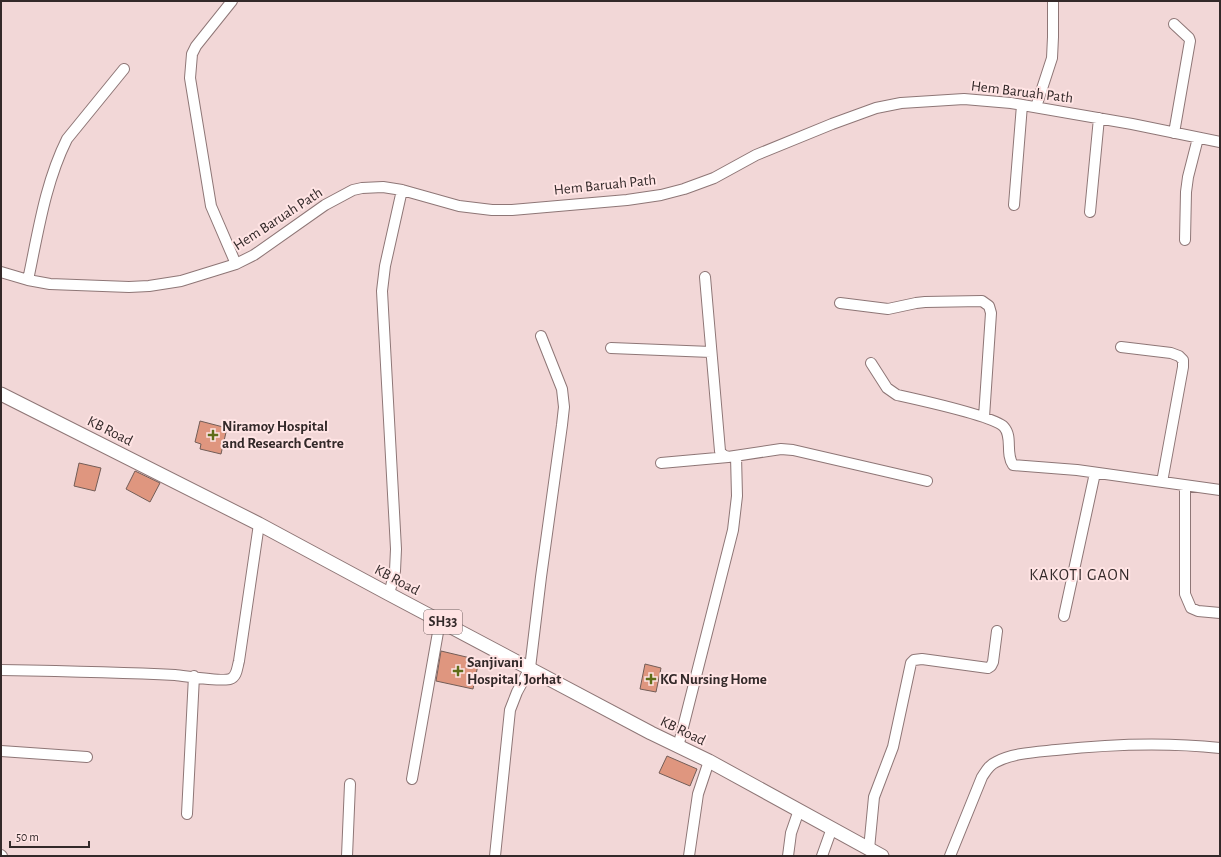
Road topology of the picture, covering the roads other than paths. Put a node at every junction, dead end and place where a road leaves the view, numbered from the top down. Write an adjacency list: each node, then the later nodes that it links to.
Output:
1 (232, 1): 15 (street)
2 (1053, 1): 6 (street)
3 (1174, 24): 8 (street)
4 (124, 69): 18 (street)
5 (1022, 105): 6 (street, Hem Baruah Path); 11 (street, Hem Baruah Path); 12 (street)
6 (1036, 107): 7 (street, Hem Baruah Path)
7 (1099, 118): 8 (street, Hem Baruah Path); 13 (street)
8 (1174, 132): 9 (street, Hem Baruah Path)
9 (1198, 138): 10 (street, Hem Baruah Path); 14 (street)
10 (1220, 142)
11 (402, 190): 15 (street, Hem Baruah Path); 35 (street)
12 (1014, 205)
13 (1090, 212)
14 (1185, 240)
15 (236, 264): 18 (street, Hem Baruah Path)
16 (1, 272): 18 (street, Hem Baruah Path)
17 (705, 277): 23 (street)
18 (28, 280)
19 (840, 303): 26 (street)
20 (541, 336): 40 (street)
21 (1121, 347): 31 (street)
22 (611, 348): 23 (street)
23 (711, 352): 27 (street)
24 (871, 363): 26 (street)
25 (1, 394): 34 (main road, KB Road / SH33)
26 (984, 417): 29 (street)
27 (732, 456): 28 (street); 30 (street); 43 (street)
28 (661, 463)
29 (1094, 473): 31 (street); 37 (street)
30 (928, 481)
31 (1162, 482): 32 (street)
32 (1185, 486): 33 (street); 36 (street)
33 (1220, 490)
34 (259, 524): 35 (main road, KB Road / SH33); 42 (street)
35 (389, 594): 38 (main road, KB Road / SH33)
36 (1220, 613)
37 (1064, 616)
38 (440, 621): 40 (main road, KB Road / SH33); 48 (street)
39 (997, 631): 53 (street)
40 (530, 668): 43 (main road, KB Road / SH33); 55 (street)
41 (1, 670): 42 (street)
42 (194, 676): 51 (street)
43 (678, 747): 47 (main road, KB Road / SH33)
44 (1220, 748): 60 (street)
45 (1, 751): 46 (street)
46 (87, 756)
47 (709, 762): 50 (main road, KB Road / SH33); 56 (street)
48 (412, 779)
49 (350, 784): 54 (street)
50 (799, 810): 52 (main road, KB Road / SH33); 57 (street)
51 (187, 814)
52 (832, 828): 53 (main road, KB Road / SH33); 58 (street)
53 (868, 849): 59 (main road, KB Road / SH33)
54 (347, 856)
55 (495, 856)
56 (689, 856)
57 (788, 856)
58 (822, 856)
59 (882, 856)
60 (950, 856)

